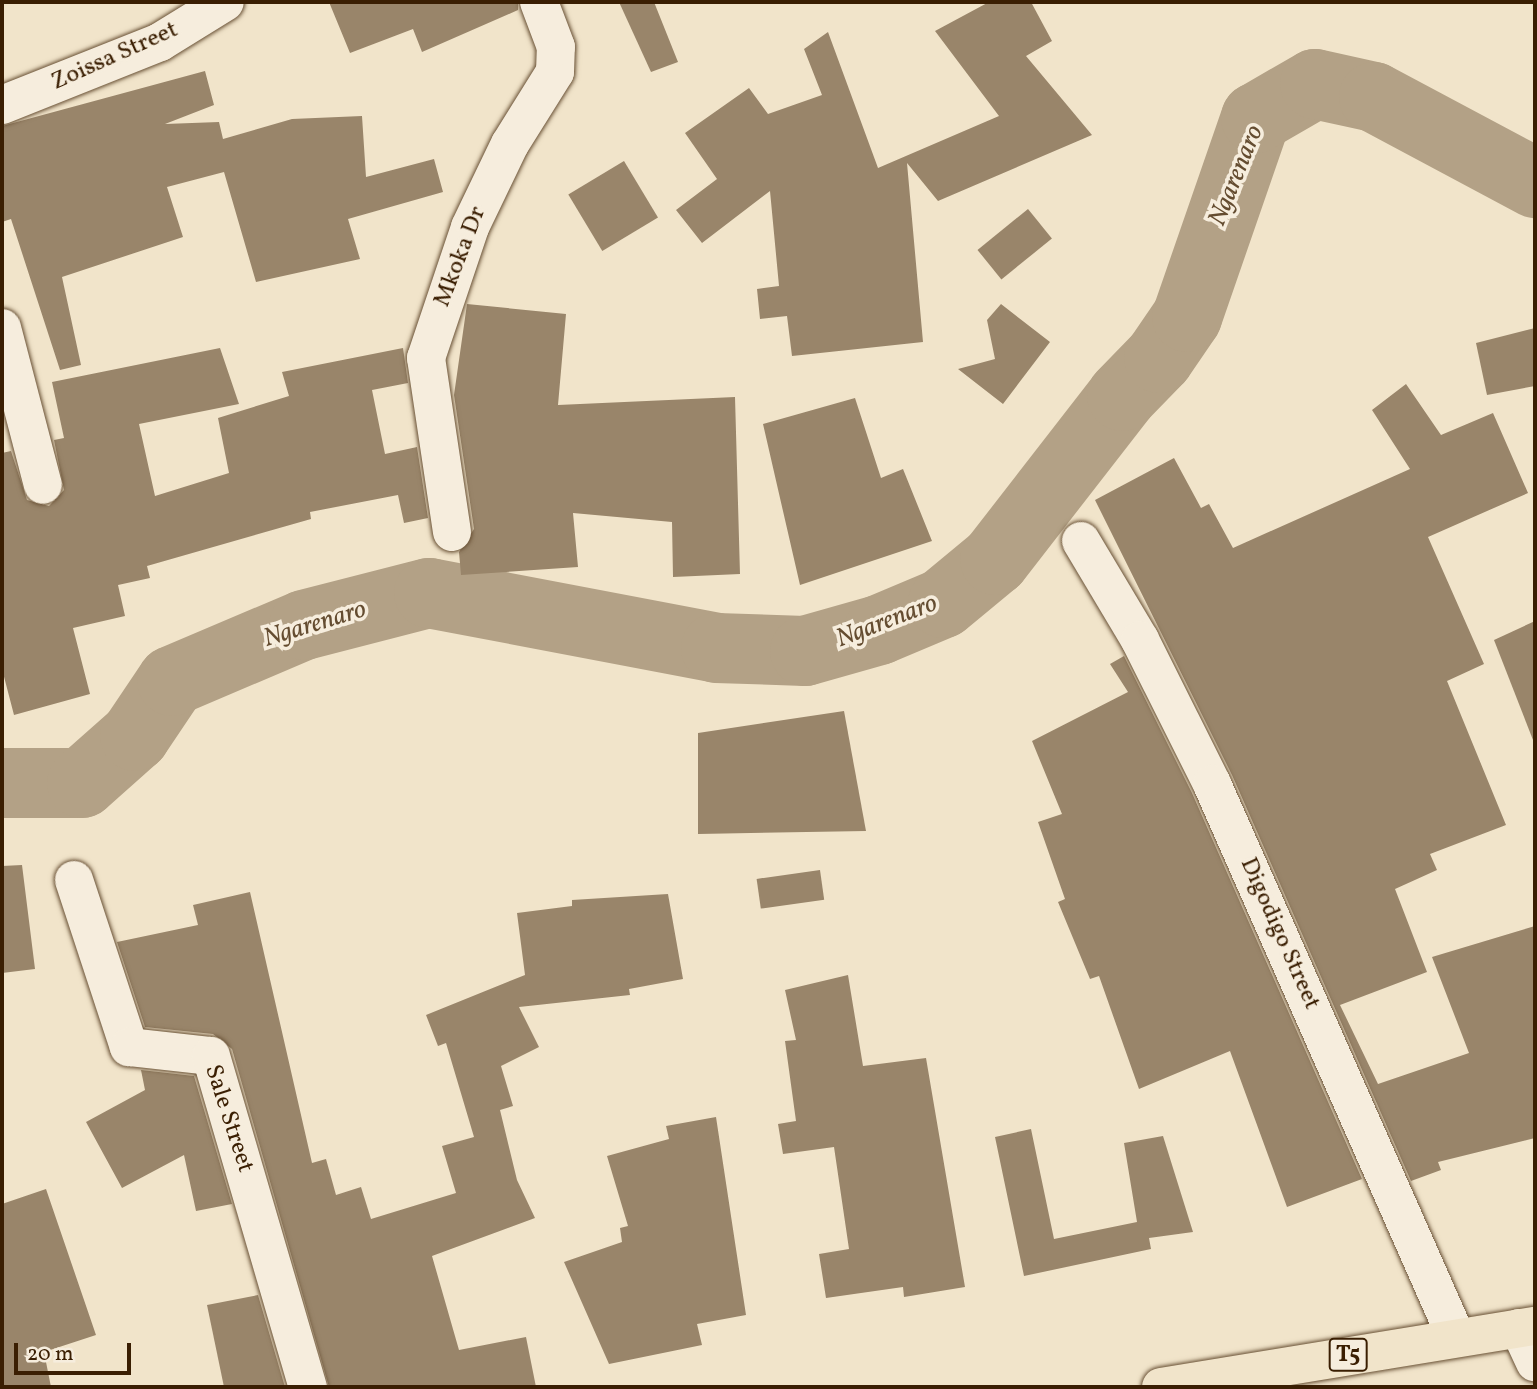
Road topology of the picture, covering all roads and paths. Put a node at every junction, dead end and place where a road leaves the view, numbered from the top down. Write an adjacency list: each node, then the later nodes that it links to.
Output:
1 (225, 2): 3 (street, Zoissa Street)
2 (539, 2): 6 (street, Mkoka Dr)
3 (2, 104)
4 (2, 328): 5 (street)
5 (43, 485)
6 (452, 532)
7 (1081, 541): 10 (street, Digodigo Street)
8 (74, 880): 12 (street, Sale Street)
9 (1527, 1327): 10 (highway, T5); 11 (street)
10 (1456, 1337): 13 (highway, T5)
11 (1535, 1363)
12 (307, 1387)
13 (1161, 1387)

